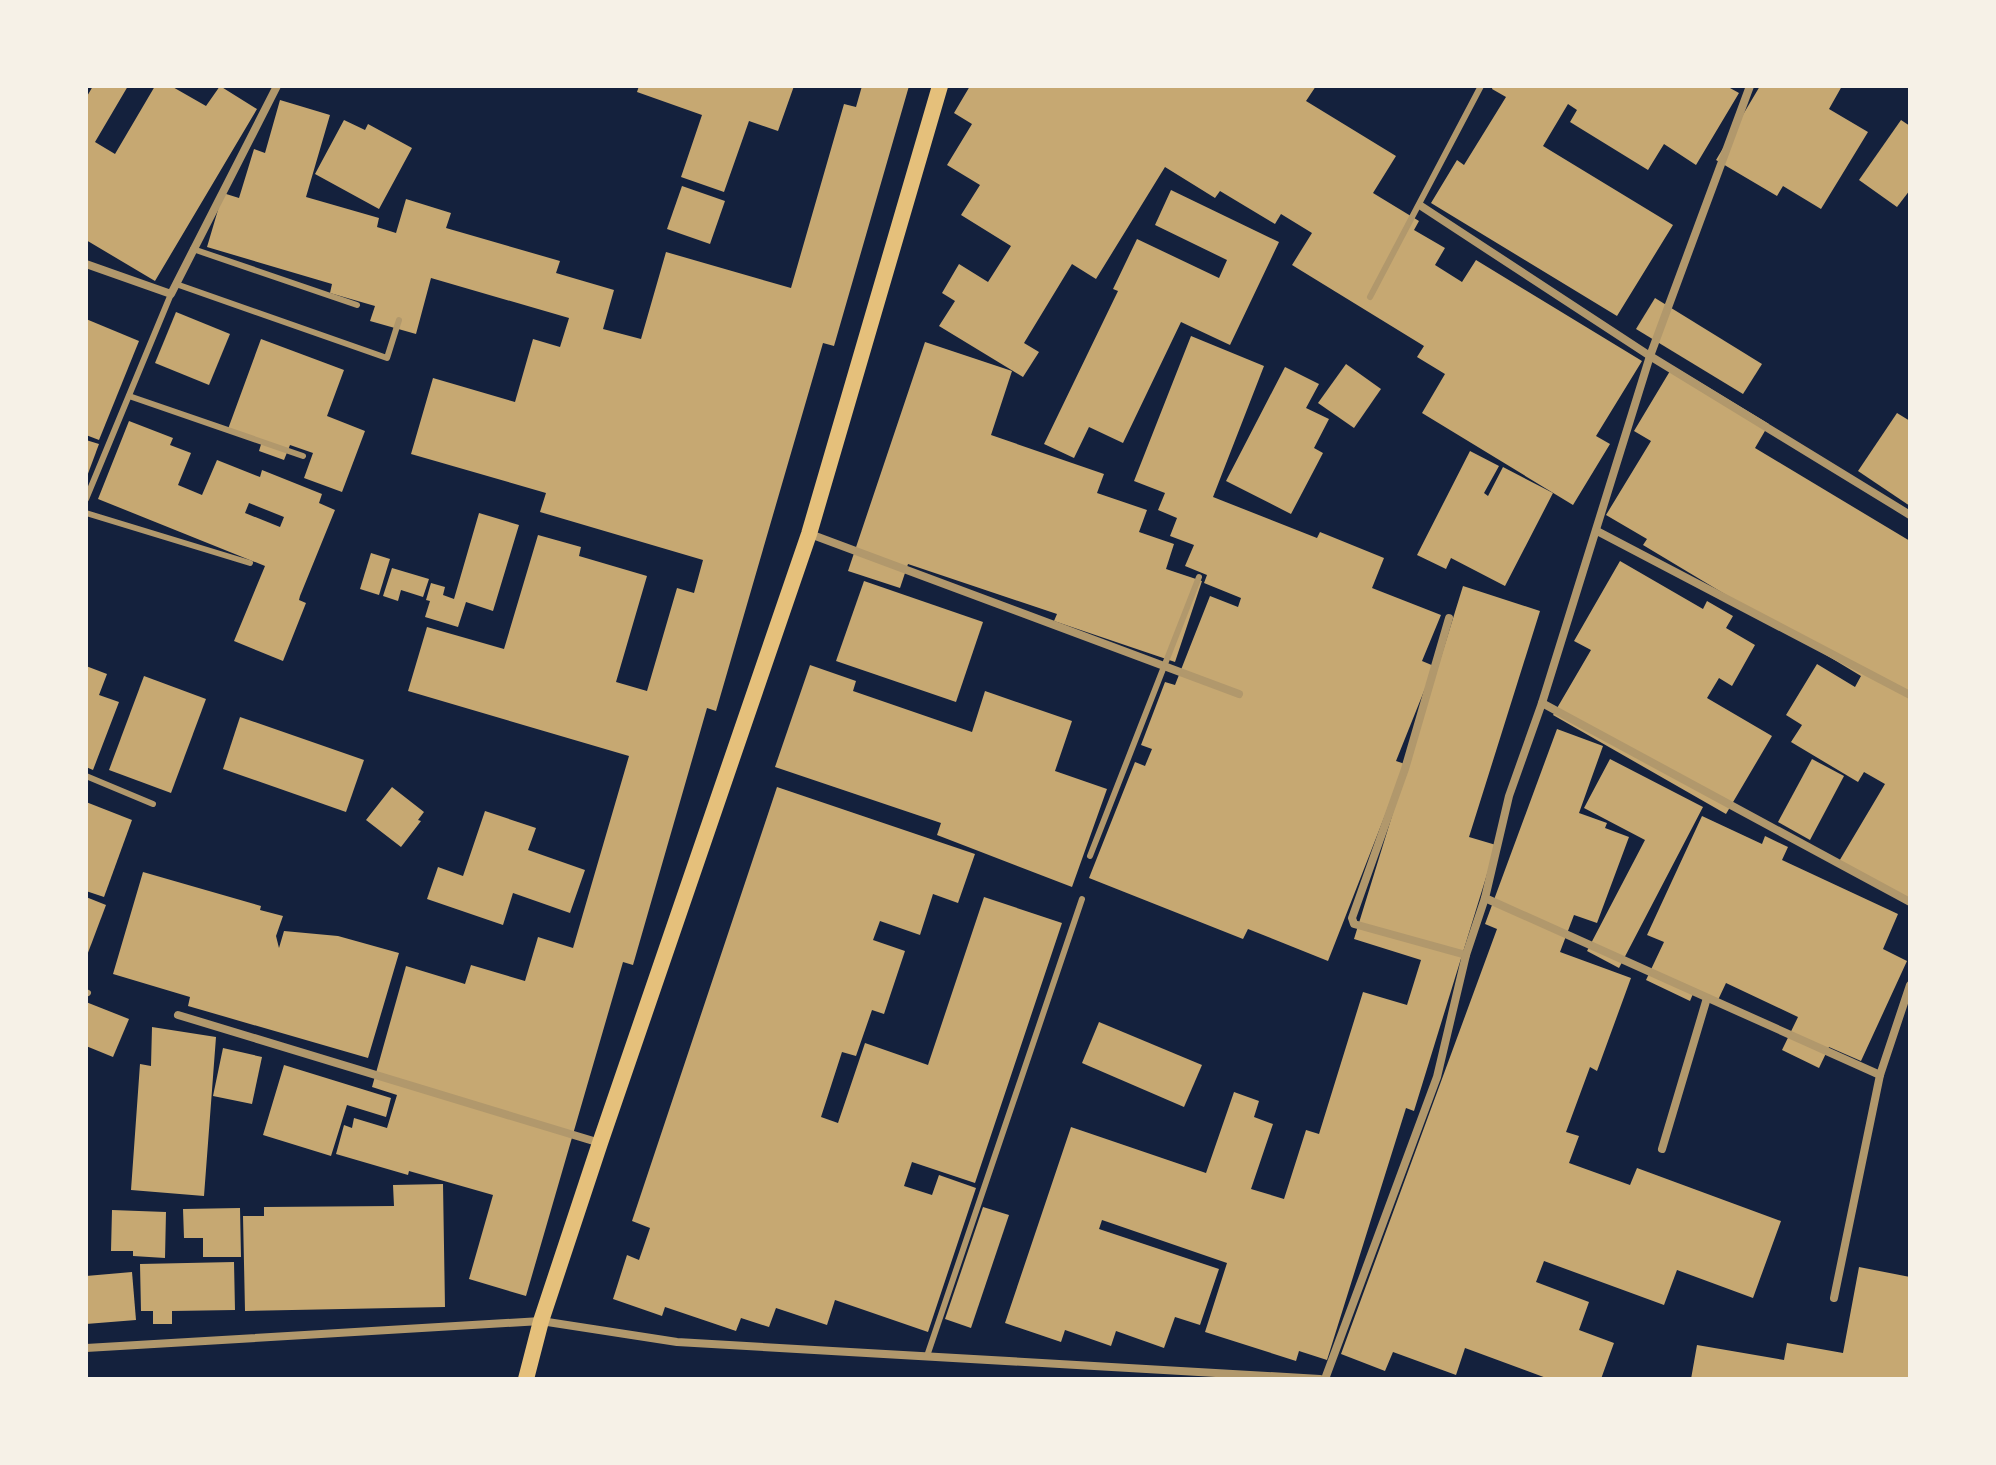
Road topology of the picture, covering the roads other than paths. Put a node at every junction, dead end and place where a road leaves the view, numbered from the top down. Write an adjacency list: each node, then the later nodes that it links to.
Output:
1 (277, 86): 6 (street)
2 (940, 86): 20 (main road)
3 (1481, 86): 5 (lane)
4 (1750, 86): 13 (street)
5 (1421, 206): 10 (lane); 13 (street)
6 (193, 249): 8 (street); 11 (lane)
7 (86, 264): 9 (street)
8 (176, 284): 9 (street); 12 (lane)
9 (171, 294): 14 (lane)
10 (1370, 297)
11 (357, 305)
12 (399, 320)
13 (1650, 356): 18 (street); 19 (street)
14 (129, 396): 15 (lane); 16 (lane)
15 (303, 456)
16 (86, 499)
17 (86, 513): 21 (lane)
18 (1910, 515)
19 (1597, 531): 26 (street); 27 (street)
20 (809, 534): 24 (street); 39 (main road)
21 (250, 563)
22 (1199, 577): 24 (lane)
23 (1449, 618): 34 (street)
24 (1164, 666): 25 (street); 30 (lane)
25 (1239, 694)
26 (1910, 695)
27 (1542, 703): 31 (street); 33 (street)
28 (86, 776): 29 (lane)
29 (153, 804)
30 (1090, 856)
31 (1485, 898): 34 (street); 36 (street)
32 (1082, 899): 44 (lane)
33 (1910, 902)
34 (1466, 955): 46 (street)
35 (1910, 985): 38 (street)
36 (1707, 998): 38 (street); 40 (street)
37 (178, 1015): 39 (street)
38 (1880, 1075): 41 (street)
39 (600, 1143): 42 (main road)
40 (1662, 1149)
41 (1834, 1298)
42 (541, 1321): 43 (street); 44 (street); 45 (main road)
43 (86, 1348)
44 (927, 1356): 46 (street)
45 (526, 1379)
46 (1323, 1379)

